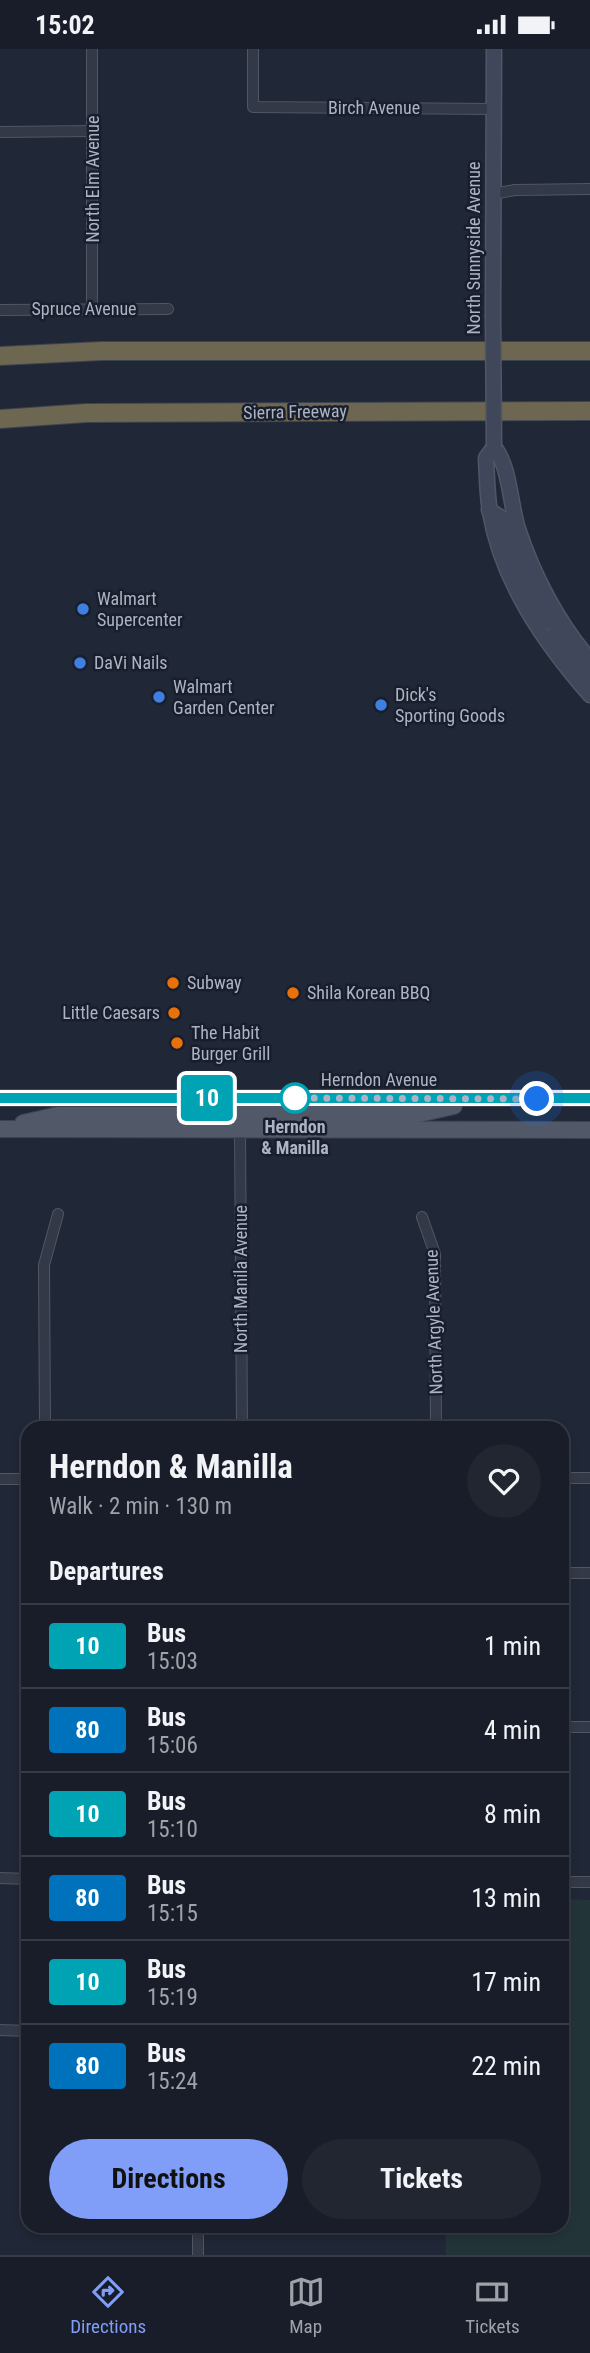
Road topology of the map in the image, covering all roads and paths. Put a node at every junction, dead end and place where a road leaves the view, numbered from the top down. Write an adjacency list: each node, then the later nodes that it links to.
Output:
1 (92, 49): 5 (street, North Elm Avenue)
2 (253, 49): 4 (street, Birch Avenue)
3 (494, 49): 4 (main road, North Sunnyside Avenue)
4 (494, 109): 8 (main road, North Sunnyside Avenue)
5 (93, 131): 6 (street); 9 (street, North Elm Avenue)
6 (0, 132)
7 (590, 189): 8 (street)
8 (493, 194): 16 (main road, North Sunnyside Avenue, bridge)
9 (92, 308): 10 (street, Spruce Avenue); 11 (street, Spruce Avenue)
10 (167, 309)
11 (0, 310)
12 (590, 351): 13 (highway)
13 (0, 356)
14 (590, 411): 15 (highway, Sierra Freeway)
15 (0, 419)
16 (494, 447): 17 (main road, North Sunnyside Avenue); 19 (main road, North Sunnyside Avenue)
17 (489, 510): 18 (main road, North Sunnyside Avenue); 19 (main road)
18 (531, 616): 20 (main road); 21 (main road, North Sunnyside Avenue)
19 (587, 656)
20 (590, 677)
21 (590, 695)
22 (0, 1098): 24 (main road, Herndon Avenue)
23 (590, 1098): 25 (main road, Herndon Avenue)
24 (248, 1099): 25 (main road, Herndon Avenue); 26 (main road)
25 (483, 1100): 27 (main road)
26 (0, 1128): 27 (main road)
27 (240, 1129): 28 (main road); 32 (street, North Manila Avenue)
28 (590, 1130)
29 (58, 1214): 31 (street)
30 (422, 1217): 33 (street, North Argyle Avenue)
31 (45, 1421)
32 (242, 1421)
33 (436, 1421)
34 (569, 1478): 35 (street)
35 (590, 1478)
36 (0, 1479): 37 (street)
37 (21, 1479)
38 (569, 1573): 39 (street)
39 (590, 1573)
40 (569, 1727): 41 (street)
41 (590, 1727)
42 (0, 1878): 43 (street)
43 (21, 1879)
44 (569, 1882): 45 (street)
45 (590, 1882)
46 (0, 2030): 47 (street)
47 (21, 2031)
48 (198, 2233): 49 (street)
49 (198, 2255)

